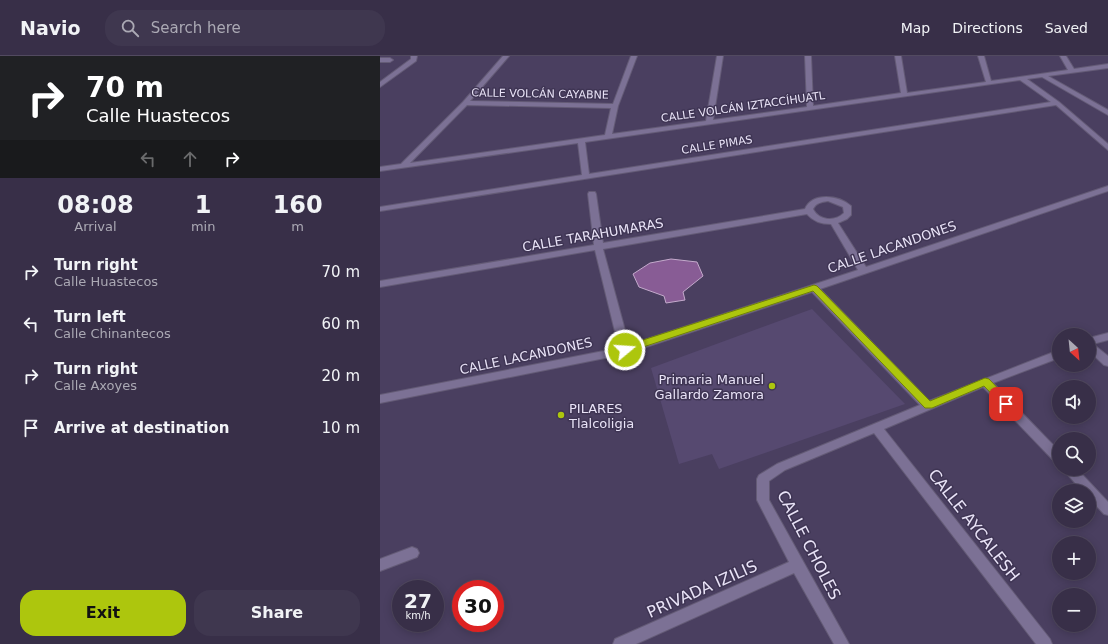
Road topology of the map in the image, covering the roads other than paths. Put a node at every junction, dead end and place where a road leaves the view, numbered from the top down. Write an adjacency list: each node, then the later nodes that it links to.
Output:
1 (506, 56): 18 (street)
2 (634, 56): 20 (street)
3 (720, 56): 23 (street)
4 (808, 56): 21 (street)
5 (898, 56): 17 (street)
6 (981, 56): 15 (street)
7 (1063, 56): 12 (street)
8 (414, 58): 16 (street)
9 (380, 60): 10 (street)
10 (390, 60)
11 (1106, 67): 12 (street, CALLE VOLCÁN IZTACCÍHUATL)
12 (1072, 71): 13 (street, CALLE VOLCÁN IZTACCÍHUATL)
13 (1042, 75): 14 (street, CALLE VOLCÁN IZTACCÍHUATL); 22 (street)
14 (1021, 78): 15 (street, CALLE VOLCÁN IZTACCÍHUATL); 19 (street)
15 (989, 83): 17 (street, CALLE VOLCÁN IZTACCÍHUATL)
16 (380, 85)
17 (904, 95): 21 (street, CALLE VOLCÁN IZTACCÍHUATL)
18 (465, 102): 20 (street, CALLE VOLCÁN CAYABNE); 27 (street)
19 (1057, 103): 26 (street); 29 (street, CALLE PIMAS)
20 (615, 106): 24 (street)
21 (810, 108): 23 (street, CALLE VOLCÁN IZTACCÍHUATL)
22 (1108, 113)
23 (709, 122): 24 (street, CALLE VOLCÁN IZTACCÍHUATL)
24 (608, 137): 25 (street, CALLE VOLCÁN IZTACCÍHUATL)
25 (581, 141): 27 (street, CALLE VOLCÁN IZTACCÍHUATL); 29 (street)
26 (1108, 148)
27 (404, 165): 28 (street, CALLE VOLCÁN IZTACCÍHUATL)
28 (380, 169)
29 (586, 176): 32 (street, CALLE PIMAS)
30 (1108, 188): 36 (street, CALLE LACANDONES)
31 (592, 194): 35 (street)
32 (380, 209)
33 (809, 211): 34 (street); 34 (street); 35 (street, CALLE TARAHUMARAS)
34 (833, 221): 36 (street)
35 (599, 248): 37 (street, CALLE TARAHUMARAS); 41 (street)
36 (863, 270): 38 (street, CALLE LACANDONES)
37 (380, 284)
38 (814, 288): 41 (street, CALLE LACANDONES); 47 (street)
39 (1108, 336): 40 (street)
40 (1096, 340)
41 (625, 350): 46 (street, CALLE LACANDONES)
42 (1096, 352): 44 (street)
43 (1052, 357): 45 (street)
44 (1108, 362)
45 (985, 382): 47 (street); 49 (street)
46 (380, 400)
47 (928, 406): 48 (street)
48 (876, 427): 54 (street, CALLE CHOLES); 57 (street, CALLE AYCALESH)
49 (1052, 451)
50 (1076, 476): 51 (street)
51 (1108, 510)
52 (412, 553): 53 (street)
53 (380, 565)
54 (797, 565): 55 (street, PRIVADA IZILIS); 56 (street, CALLE CHOLES)
55 (620, 644)
56 (842, 644)
57 (1045, 644)

